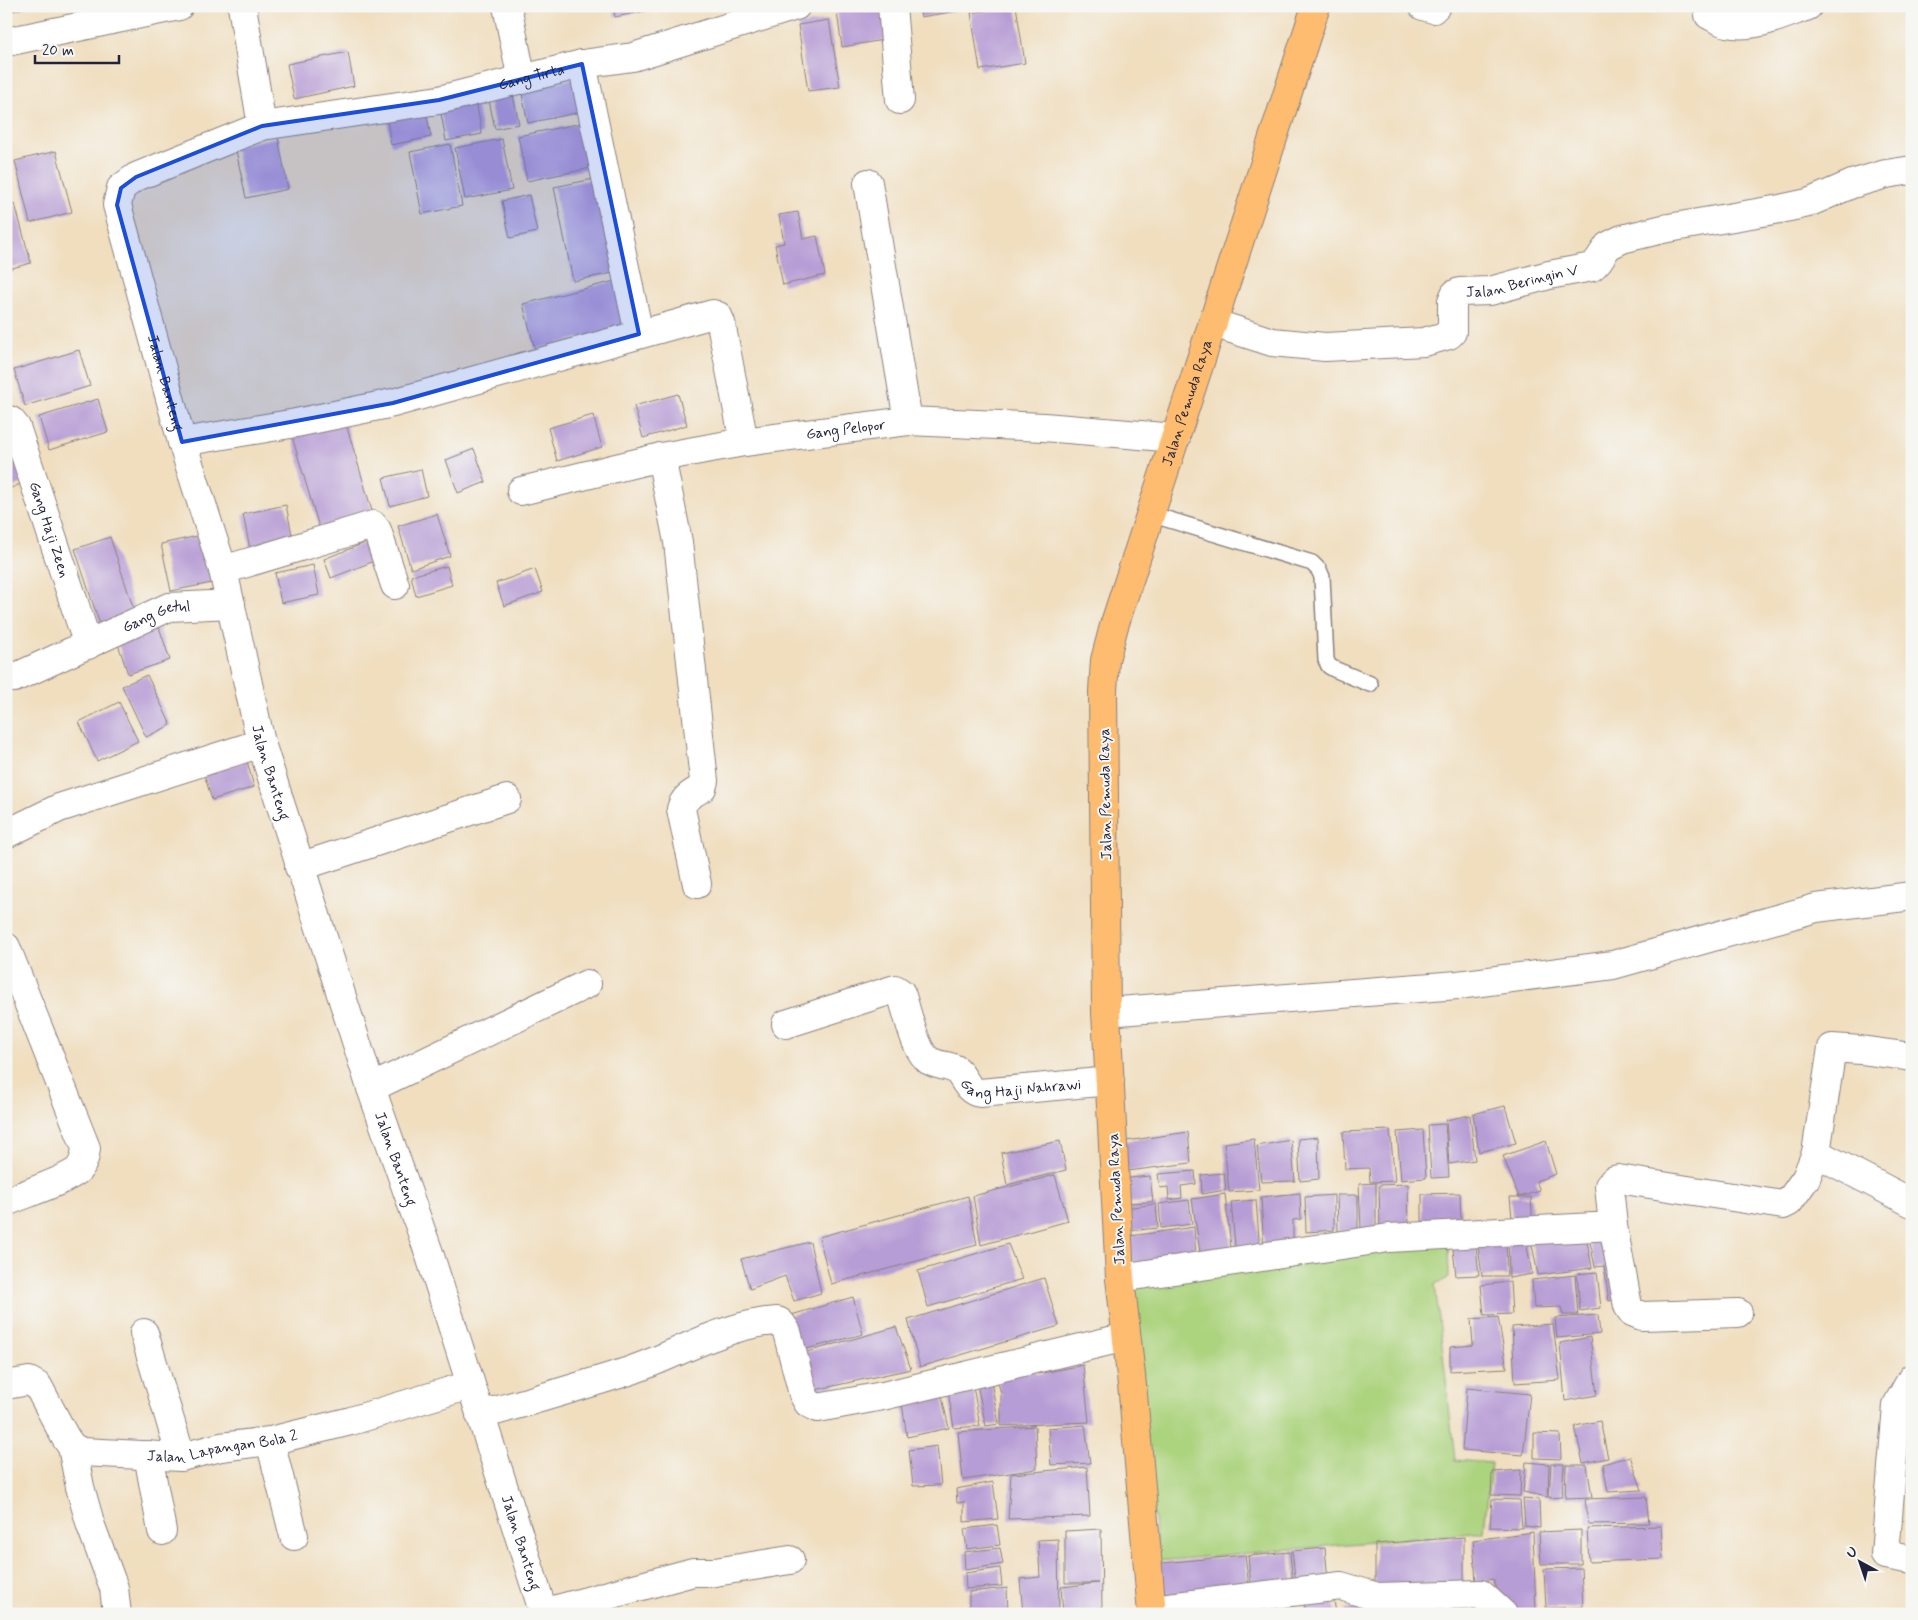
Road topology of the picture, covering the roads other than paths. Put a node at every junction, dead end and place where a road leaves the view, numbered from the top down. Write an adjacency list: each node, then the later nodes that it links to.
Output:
1 (179, 6): 11 (street)
2 (242, 6): 15 (street)
3 (507, 6): 13 (street)
4 (796, 6): 12 (street, Gang Tirta)
5 (892, 6): 14 (street)
6 (1316, 6): 18 (main road, Jalan Pemuda Raya)
7 (1423, 6): 8 (street)
8 (1436, 6)
9 (1808, 6): 10 (street)
10 (1709, 10)
11 (6, 42)
12 (582, 64): 13 (street, Gang Tirta); 19 (street)
13 (522, 80): 15 (street, Gang Tirta)
14 (900, 100)
15 (262, 126): 23 (street, Jalan Banteng)
16 (1912, 170): 18 (street, Jalan Beringin V)
17 (868, 183): 21 (street)
18 (1213, 324): 22 (main road, Jalan Pemuda Raya)
19 (639, 334): 23 (street); 24 (street)
20 (6, 419): 31 (street, Gang Haji Zeen)
21 (908, 421): 22 (street, Gang Pelopor); 24 (street, Gang Pelopor)
22 (1176, 438): 27 (main road, Jalan Pemuda Raya)
23 (182, 442): 28 (street, Jalan Banteng)
24 (744, 442): 25 (street, Gang Pelopor)
25 (661, 457): 26 (street, Gang Pelopor); 38 (street)
26 (521, 491)
27 (1150, 514): 33 (lane); 42 (main road, Jalan Pemuda Raya)
28 (222, 570): 29 (street); 30 (street, Jalan Banteng)
29 (395, 585)
30 (231, 604): 31 (street, Gang Getul); 34 (street, Jalan Banteng)
31 (88, 645): 32 (street, Gang Getul)
32 (14, 678)
33 (1370, 684)
34 (261, 743): 36 (street); 37 (street, Jalan Banteng)
35 (507, 799): 37 (street)
36 (6, 834)
37 (299, 867): 46 (street, Jalan Banteng)
38 (697, 884)
39 (1912, 896): 42 (street)
40 (6, 947): 48 (street)
41 (587, 984): 46 (street)
42 (1106, 1012): 45 (main road, Jalan Pemuda Raya)
43 (786, 1024): 45 (street, Gang Haji Nahrawi)
44 (1912, 1058): 47 (street)
45 (1110, 1081): 51 (main road, Jalan Pemuda Raya)
46 (371, 1088): 57 (street, Jalan Banteng)
47 (1816, 1153): 49 (street); 50 (street)
48 (6, 1202)
49 (1912, 1203)
50 (1613, 1226): 51 (street); 52 (street)
51 (1120, 1278): 54 (main road, Jalan Pemuda Raya)
52 (1738, 1313)
53 (144, 1333): 62 (street)
54 (1126, 1337): 58 (street); 67 (main road, Jalan Pemuda Raya)
55 (1912, 1378): 66 (street)
56 (6, 1385): 60 (street)
57 (470, 1385): 58 (street, Jalan Banteng); 59 (street, Jalan Lapangan Bola 2)
58 (480, 1414): 68 (street, Jalan Banteng)
59 (270, 1441): 62 (street, Jalan Lapangan Bola 2); 64 (street)
60 (72, 1447): 61 (street, Jalan Lapangan Bola 2); 69 (street)
61 (148, 1455): 62 (street, Jalan Lapangan Bola 2); 63 (street)
62 (181, 1456)
63 (162, 1531)
64 (294, 1536)
65 (790, 1560): 68 (street)
66 (1912, 1560)
67 (1152, 1611): 70 (street)
68 (543, 1613)
69 (117, 1614)
70 (1503, 1614)

